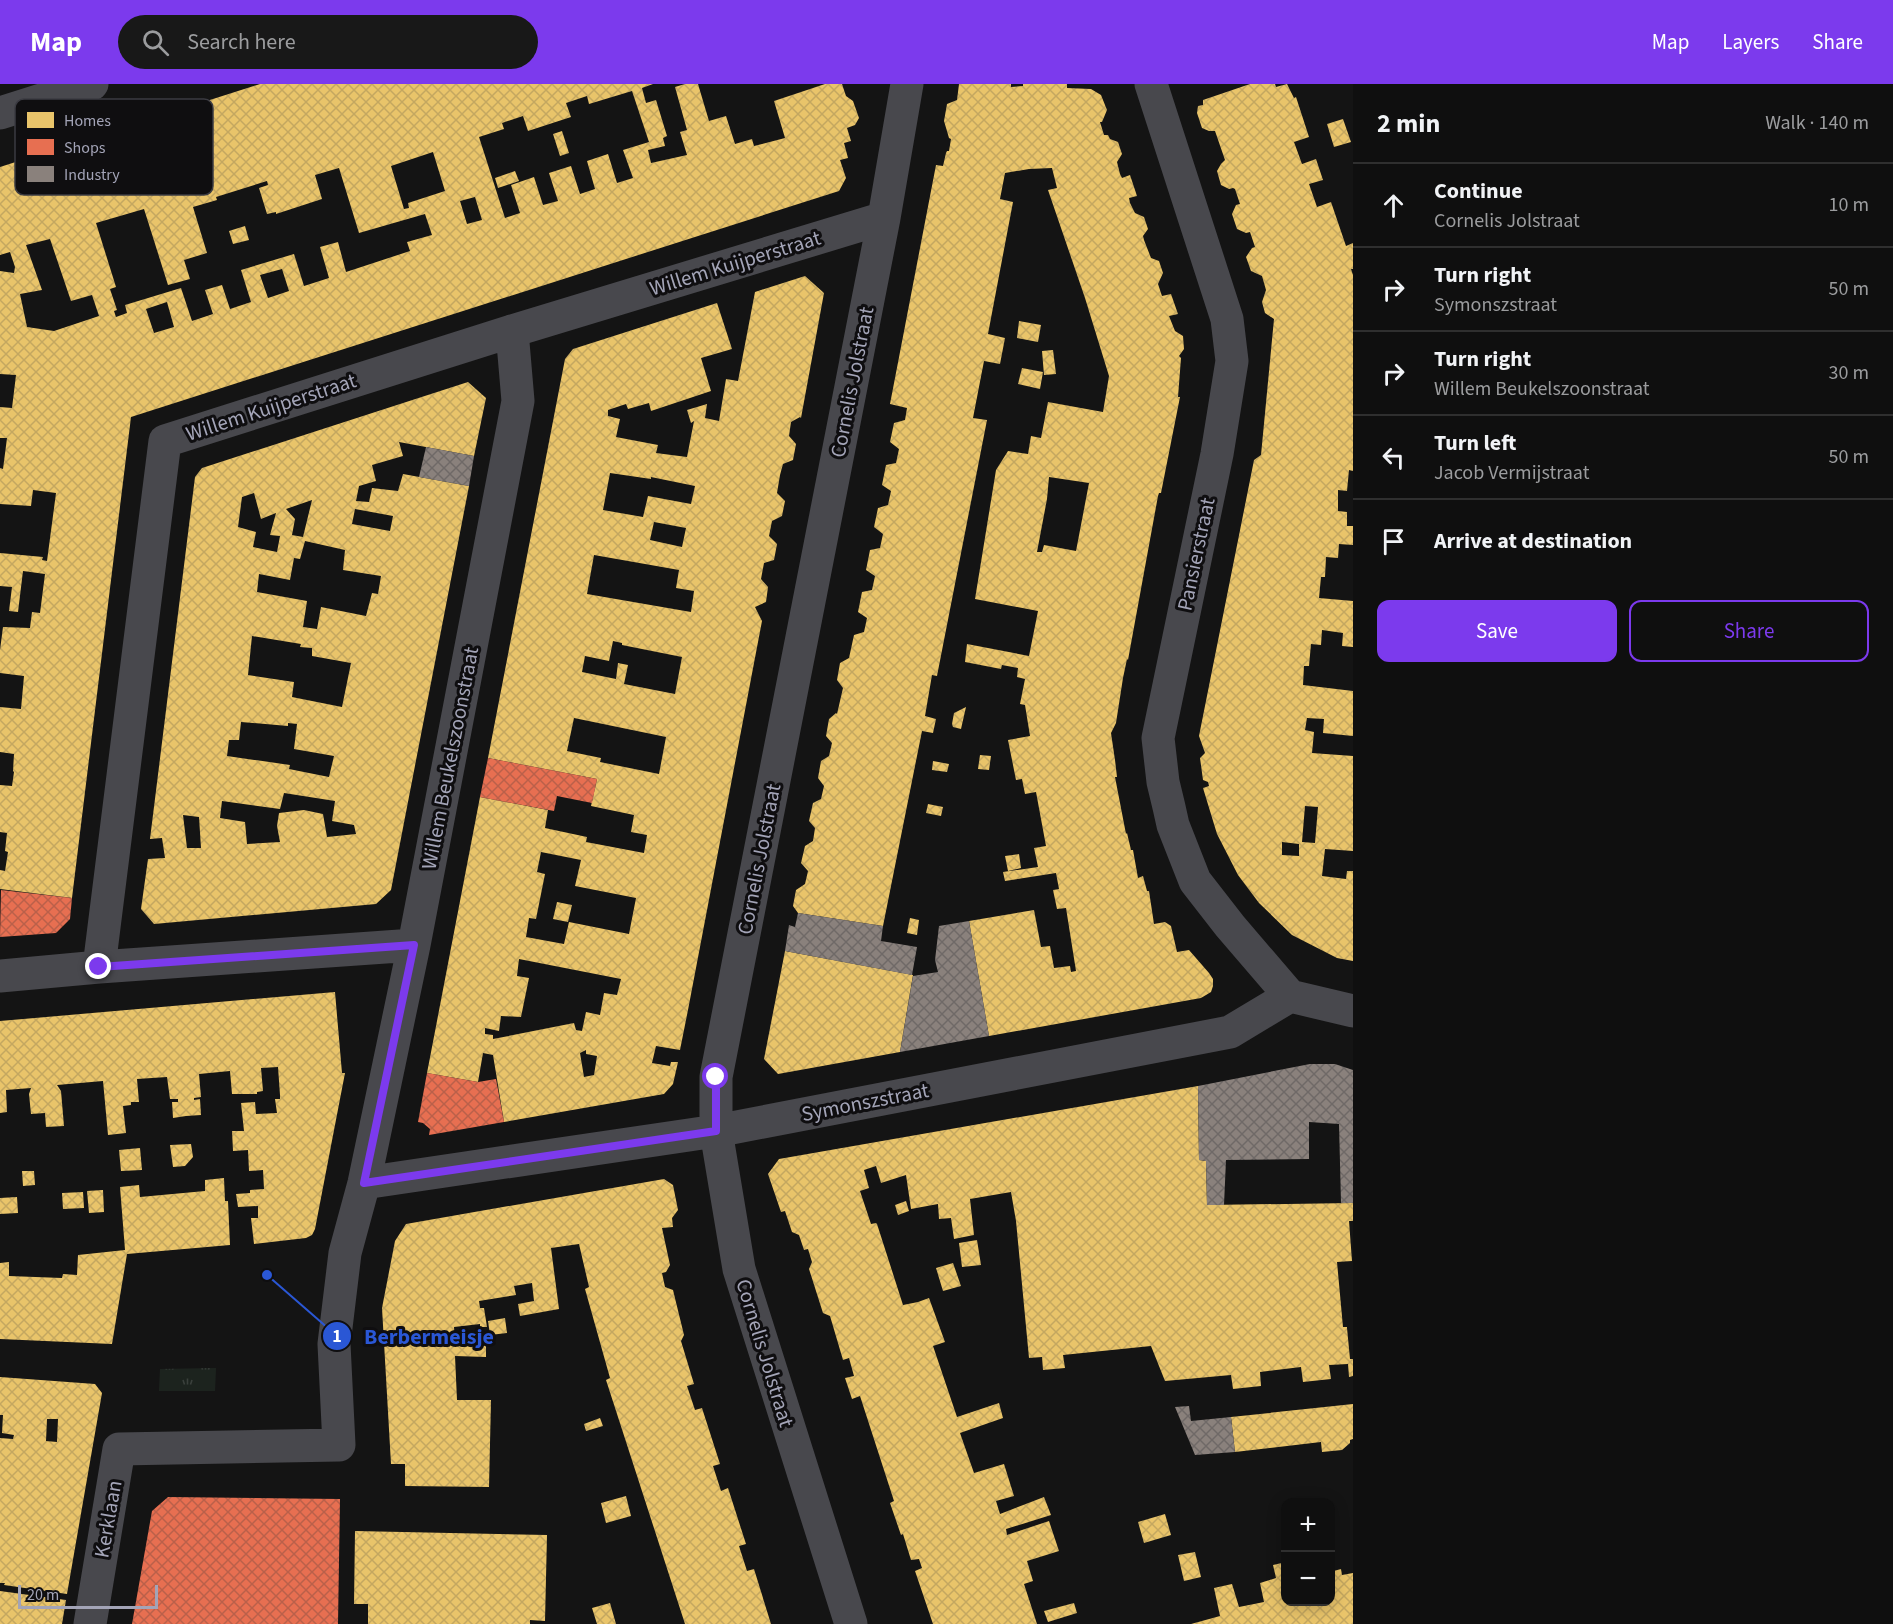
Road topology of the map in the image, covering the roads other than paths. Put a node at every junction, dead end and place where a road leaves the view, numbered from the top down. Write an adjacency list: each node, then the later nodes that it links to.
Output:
1 (92, 84): 4 (street)
2 (907, 84): 7 (street, Cornelis Jolstraat)
3 (1151, 84): 12 (street, Pansierstraat)
4 (44, 99)
5 (15, 108): 6 (street)
6 (0, 113)
7 (884, 218): 8 (street, Willem Kuijperstraat); 14 (street, Cornelis Jolstraat)
8 (512, 331): 9 (street, Willem Beukelszoonstraat); 10 (street, Willem Kuijperstraat)
9 (414, 945): 10 (street); 15 (street, Willem Beukelszoonstraat)
10 (99, 967): 11 (street)
11 (0, 976)
12 (1290, 996): 13 (street); 14 (street, Symonszstraat)
13 (1353, 1011)
14 (716, 1131): 15 (street, Symonszstraat); 18 (street, Cornelis Jolstraat)
15 (364, 1183): 16 (street, Willem Beukelszoonstraat)
16 (119, 1449): 17 (street, Kerklaan)
17 (90, 1624)
18 (851, 1624)

